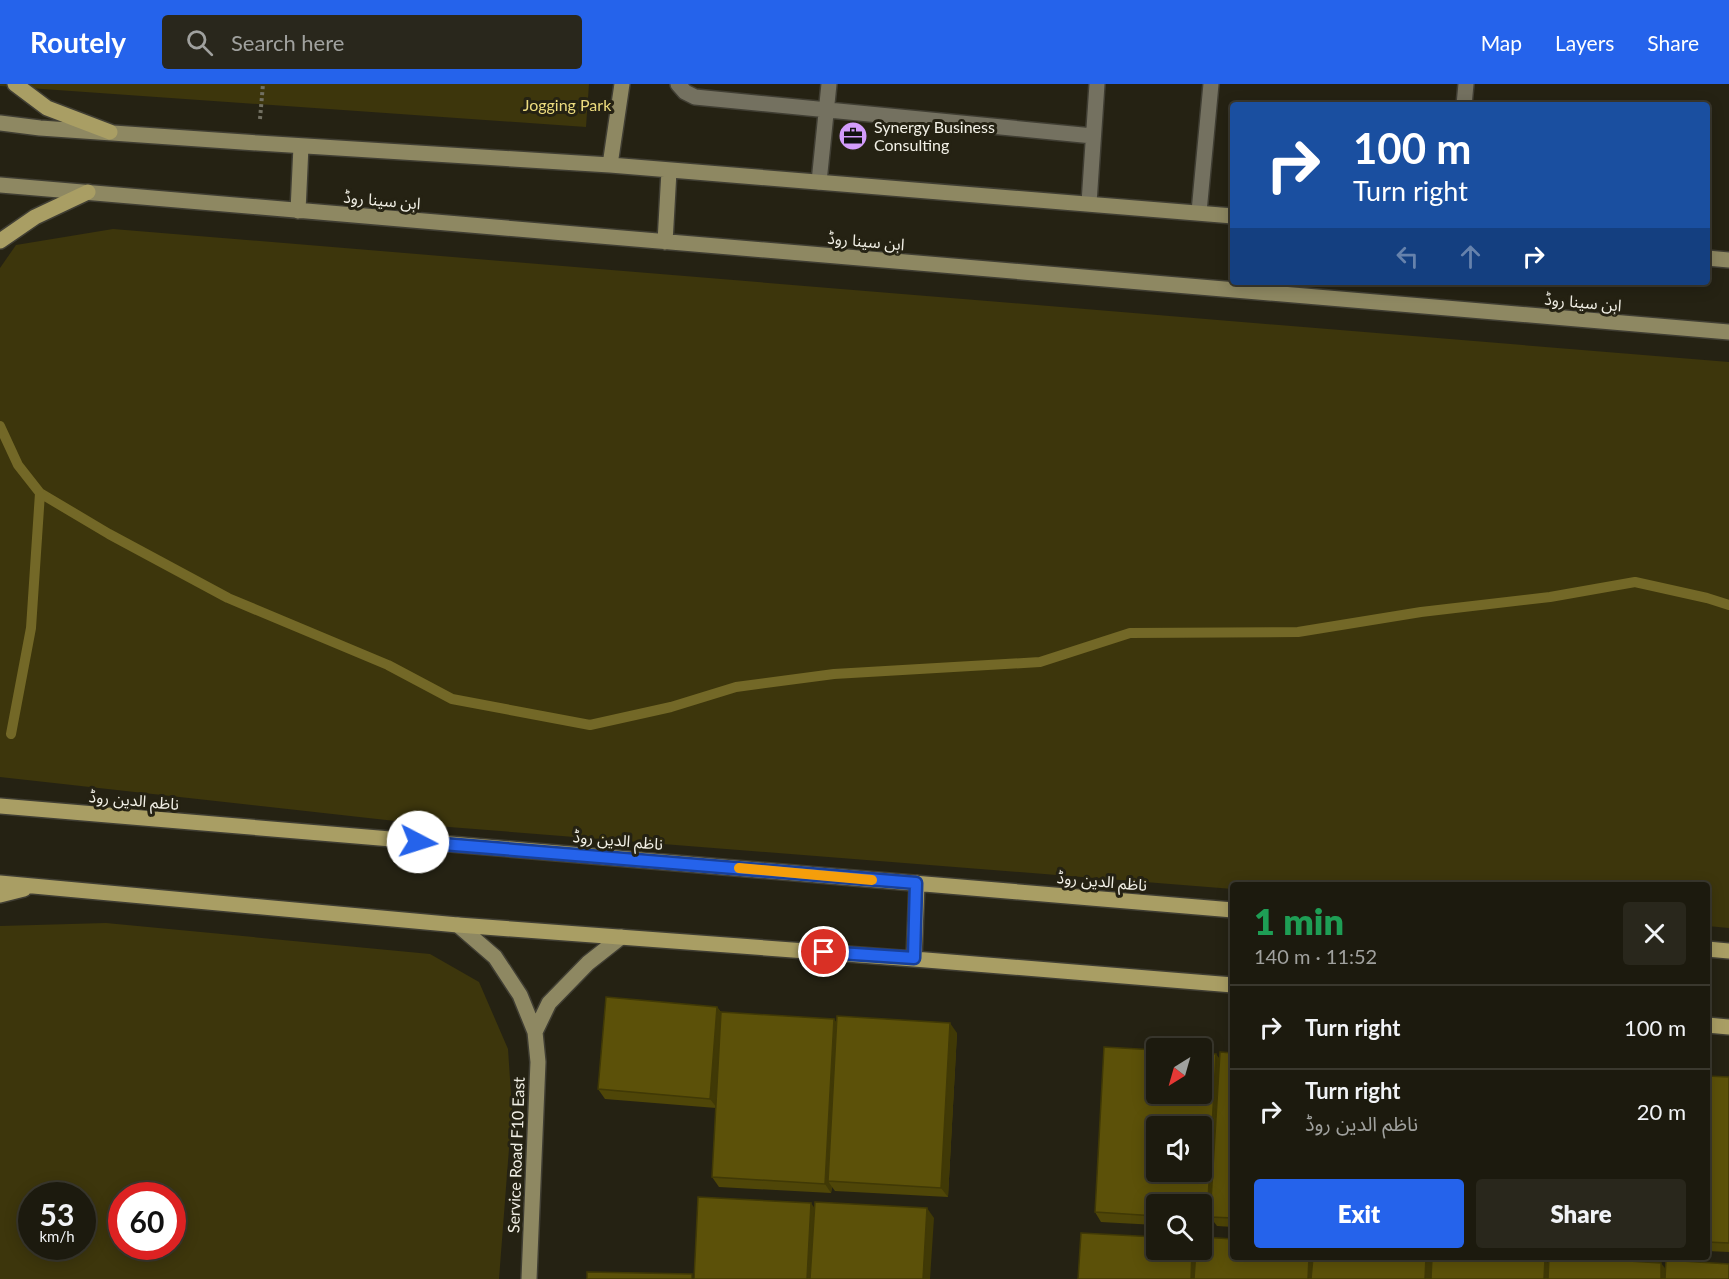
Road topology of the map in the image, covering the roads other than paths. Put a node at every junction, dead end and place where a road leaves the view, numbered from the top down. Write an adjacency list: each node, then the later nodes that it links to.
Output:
1 (15, 84): 11 (main road)
2 (622, 84): 14 (main road)
3 (678, 84): 9 (street)
4 (829, 84): 9 (street)
5 (1098, 84): 12 (street)
6 (1211, 84): 21 (street)
7 (1466, 84): 8 (street)
8 (1464, 102)
9 (826, 111): 12 (street); 16 (street)
10 (0, 123): 11 (main road)
11 (110, 132): 13 (main road)
12 (1094, 136): 19 (street)
13 (301, 146): 14 (main road); 20 (main road)
14 (610, 165): 15 (main road)
15 (669, 171): 16 (main road); 24 (main road)
16 (819, 182): 19 (main road)
17 (0, 185): 18 (main road, ابن سینا روڈ)
18 (88, 192): 20 (main road, ابن سینا روڈ); 23 (main road)
19 (1089, 203): 21 (main road)
20 (298, 211): 24 (main road, ابن سینا روڈ)
21 (1199, 212): 22 (main road)
22 (1230, 216)
23 (0, 241)
24 (665, 242): 27 (main road, ابن سینا روڈ)
25 (1710, 258): 26 (main road)
26 (1729, 260)
27 (1729, 332)
28 (0, 800): 29 (main road)
29 (8, 807): 31 (main road, ناظم الدین روڈ)
30 (0, 883): 32 (main road)
31 (916, 883): 34 (main road, ناظم الدین روڈ); 39 (main road)
32 (36, 885): 33 (main road); 35 (main road)
33 (0, 895)
34 (1230, 910)
35 (458, 925): 36 (main road); 43 (main road, Service Road F10 East)
36 (621, 937): 39 (main road); 43 (main road, Service Road F10 East)
37 (1710, 949): 38 (main road)
38 (1729, 951)
39 (914, 958): 40 (main road)
40 (1230, 985)
41 (1710, 1025): 42 (main road)
42 (1729, 1027)
43 (536, 1032): 44 (main road, Service Road F10 East)
44 (529, 1279)

